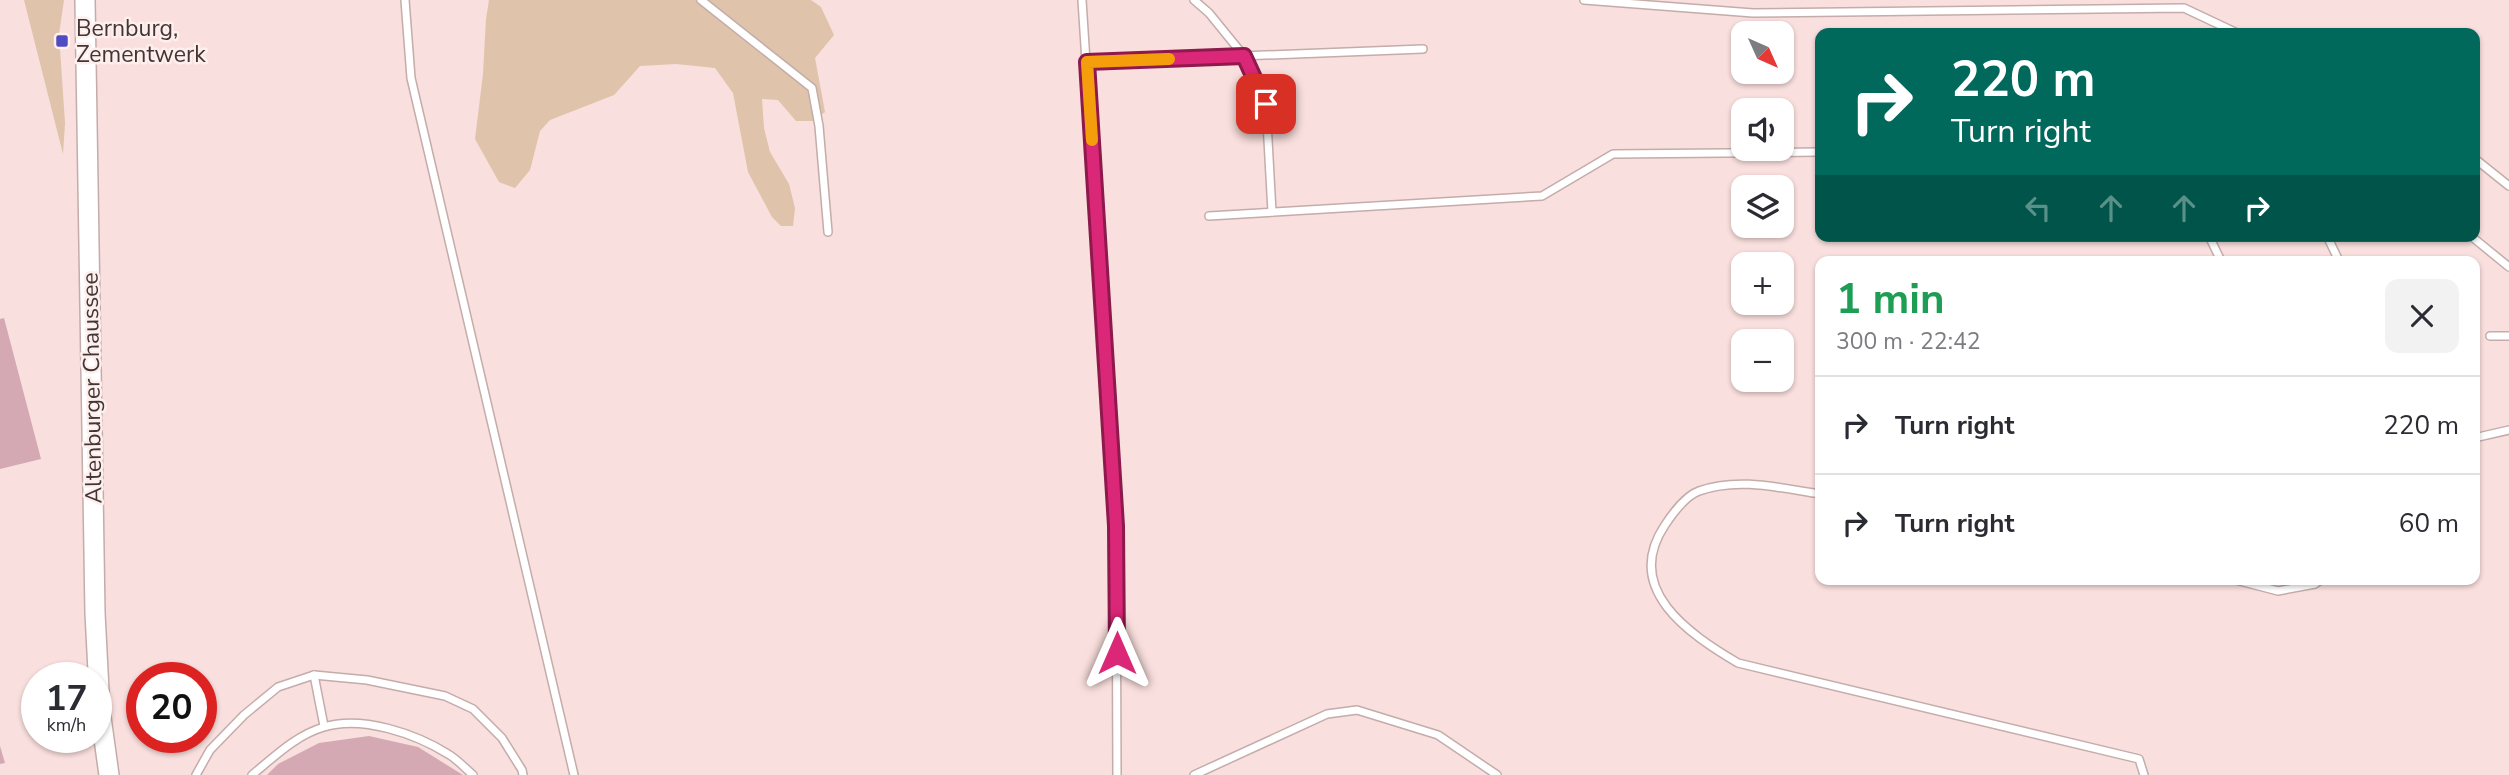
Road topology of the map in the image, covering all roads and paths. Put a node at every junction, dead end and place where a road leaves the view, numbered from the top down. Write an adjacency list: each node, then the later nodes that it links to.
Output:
1 (85, 0): 28 (main road, Altenburger Chaussee)
2 (405, 0): 33 (lane)
3 (701, 0): 16 (lane)
4 (1083, 0): 10 (lane)
5 (1194, 0): 9 (lane)
6 (1584, 0): 7 (lane)
7 (2226, 28)
8 (1423, 49): 9 (lane)
9 (1244, 56): 10 (lane); 14 (lane)
10 (1087, 62): 34 (lane)
11 (1815, 152): 14 (lane)
12 (2480, 163): 13 (lane)
13 (2509, 186)
14 (1272, 212): 15 (lane)
15 (1209, 216)
16 (828, 232)
17 (2478, 242): 18 (lane)
18 (2509, 267)
19 (2490, 336): 20 (lane)
20 (2509, 336)
21 (2509, 430): 22 (lane)
22 (2480, 437)
23 (1815, 493): 37 (lane)
24 (2255, 585): 25 (lane)
25 (2310, 585)
26 (314, 675): 27 (lane); 29 (lane); 32 (lane)
27 (324, 726): 30 (lane); 31 (lane)
28 (109, 775)
29 (196, 775)
30 (252, 775)
31 (473, 775)
32 (523, 775)
33 (574, 775)
34 (1117, 775)
35 (1194, 775): 36 (lane)
36 (1497, 775)
37 (2144, 775)

